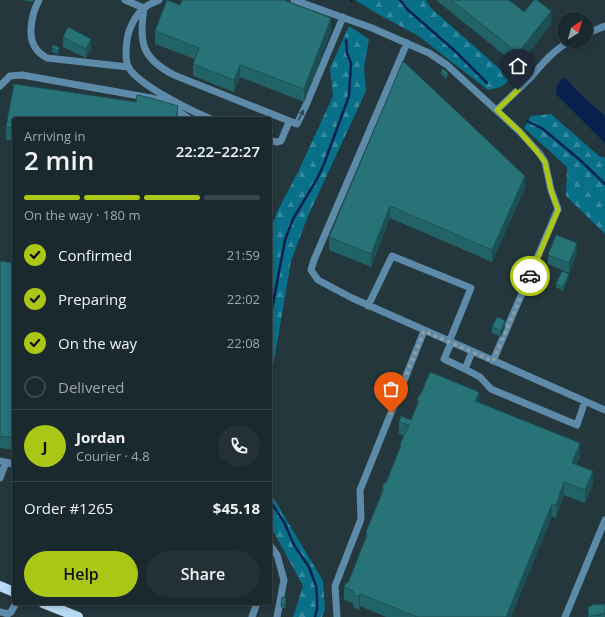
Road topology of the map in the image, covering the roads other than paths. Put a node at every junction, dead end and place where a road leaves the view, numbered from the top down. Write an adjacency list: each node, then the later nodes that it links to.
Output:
1 (39, 0): 11 (street)
2 (125, 0): 5 (street)
3 (159, 0): 5 (street)
4 (294, 0): 6 (street)
5 (144, 8): 11 (street); 14 (street)
6 (342, 17): 9 (street); 17 (street, one-way to 6)
7 (605, 26): 8 (street)
8 (593, 31)
9 (407, 43): 13 (street); 19 (street)
10 (560, 48): 13 (street)
11 (128, 67): 16 (street)
12 (0, 86): 15 (street)
13 (497, 110): 23 (street)
14 (269, 116): 17 (street)
15 (186, 117)
16 (206, 117)
17 (289, 122): 18 (street)
18 (272, 141)
19 (368, 306): 20 (street); 21 (street)
20 (424, 331): 21 (street); 40 (street)
21 (450, 342): 22 (street); 24 (street)
22 (472, 352): 23 (street); 24 (street)
23 (493, 361): 25 (street)
24 (465, 369): 25 (street)
25 (586, 401): 26 (street)
26 (605, 410)
27 (3, 462): 28 (street)
28 (0, 478)
29 (605, 520): 41 (street)
30 (272, 548): 39 (street)
31 (0, 586): 32 (main road)
32 (12, 591)
33 (15, 605): 36 (street)
34 (48, 605): 37 (main road)
35 (256, 605): 38 (street)
36 (0, 612)
37 (78, 617)
38 (252, 617)
39 (277, 617)
40 (337, 617)
41 (565, 617)

